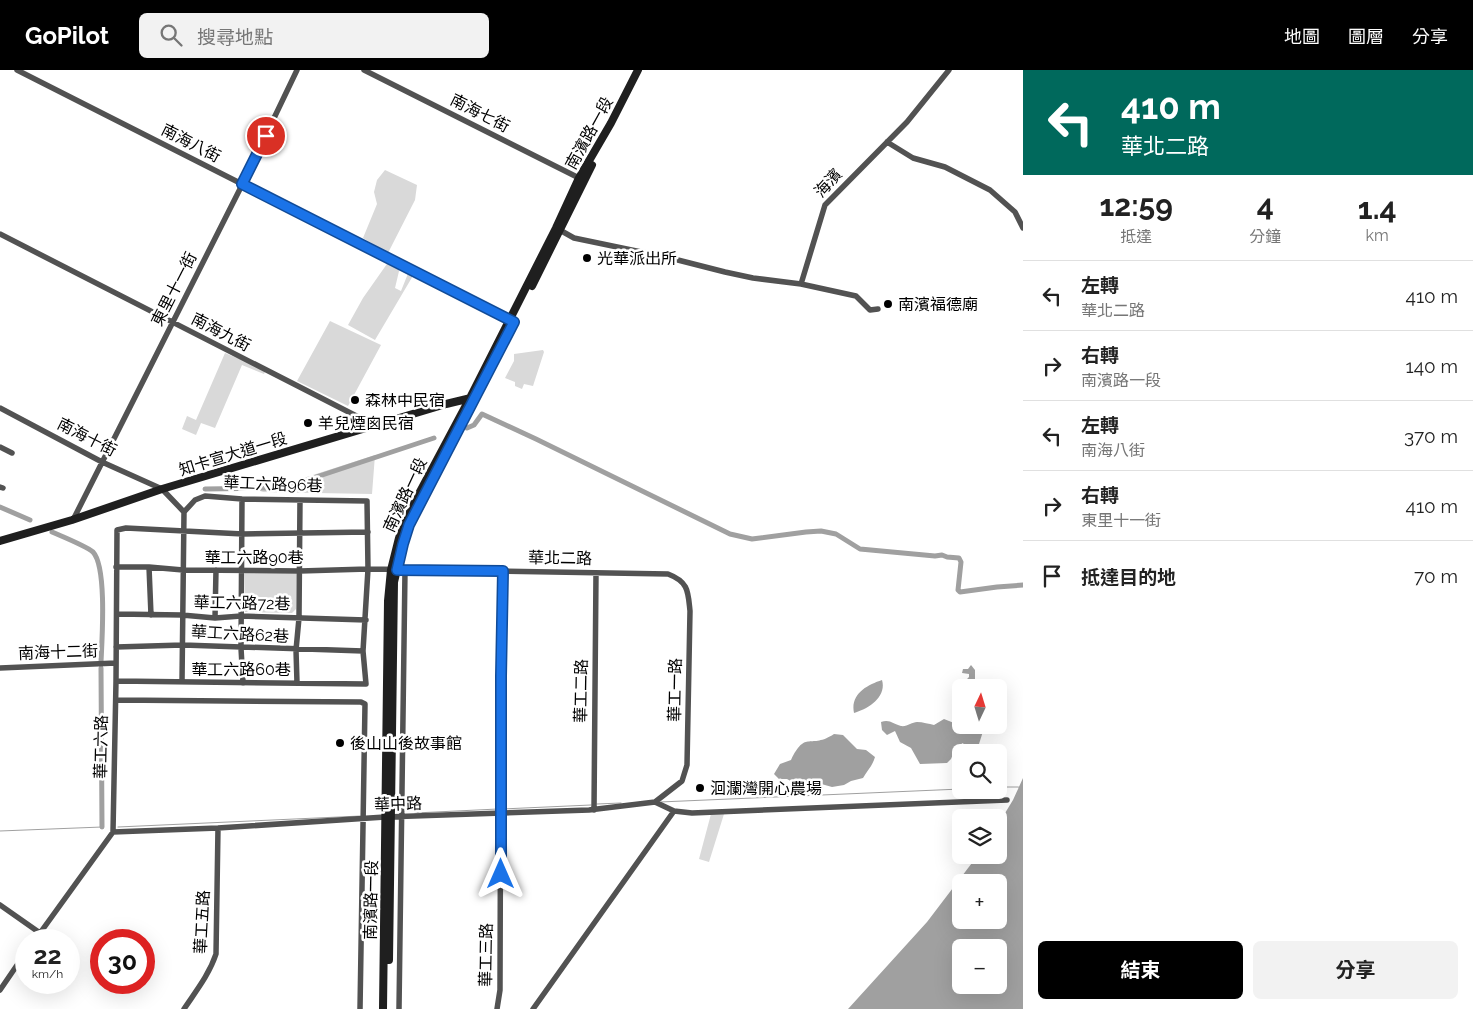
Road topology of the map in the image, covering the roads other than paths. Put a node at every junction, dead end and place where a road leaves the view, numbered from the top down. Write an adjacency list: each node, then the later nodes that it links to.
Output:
1 (17, 70): 9 (street, 南海八街)
2 (297, 70): 9 (street, 東里十一街)
3 (364, 70): 8 (street, 南海七街)
4 (638, 70): 8 (main road, 南濱路一段)
5 (643, 70): 8 (main road, 南濱路一段)
6 (949, 70): 7 (street, 海濱)
7 (887, 142): 10 (street); 13 (street, 海濱)
8 (581, 179): 11 (main road, 南濱路一段)
9 (242, 184): 15 (street, 南海八街); 16 (street, 東里十一街)
10 (1023, 228)
11 (558, 229): 13 (street); 15 (main road, 南濱路一段)
12 (0, 234): 16 (street, 南海九街)
13 (801, 284): 14 (street)
14 (878, 309)
15 (511, 321): 17 (main road, 南濱路一段)
16 (172, 323): 19 (street, 南海九街); 22 (street, 東里十一街)
17 (472, 399): 19 (main road, 知卡宣大道一段); 40 (main road, 南濱路一段)
18 (0, 408): 22 (street, 南海十街)
19 (376, 426): 23 (main road, 知卡宣大道一段)
20 (0, 447): 21 (street)
21 (12, 453)
22 (102, 462): 23 (street, 南海十街); 27 (street, 東里十一街)
23 (162, 490): 26 (street, 南海十街); 27 (main road, 知卡宣大道一段)
24 (242, 499): 25 (street, 華工六路96巷); 26 (street, 華工六路96巷); 31 (street)
25 (300, 500): 30 (street, 華工六路96巷); 32 (street)
26 (184, 512): 29 (street)
27 (72, 520): 33 (main road, 知卡宣大道一段)
28 (117, 530): 29 (street, 華工六路90巷); 34 (street, 華工六路)
29 (183, 531): 31 (street, 華工六路90巷); 37 (street)
30 (368, 532): 32 (street, 華工六路90巷); 36 (street)
31 (243, 534): 32 (street, 華工六路90巷); 39 (street)
32 (300, 534): 41 (street)
33 (0, 541)
34 (116, 567): 35 (street, 華工六路90巷); 45 (street, 華工六路)
35 (149, 567): 37 (street, 華工六路90巷); 46 (street)
36 (368, 569): 40 (street, 華工六路90巷); 41 (street, 華工六路90巷); 51 (street)
37 (183, 570): 38 (street, 華工六路90巷); 47 (street)
38 (216, 570): 39 (street, 華工六路90巷); 49 (street)
39 (242, 570): 41 (street, 華工六路90巷); 48 (street)
40 (398, 570): 42 (street, 華北二路); 69 (main road, 南濱路一段); 70 (street)
41 (300, 571): 50 (street)
42 (503, 571): 43 (street, 華北二路); 68 (street, 華工三路)
43 (596, 573): 44 (street, 華北二路); 66 (street, 華工二路)
44 (668, 574): 65 (street, 華工一路)
45 (117, 614): 46 (street, 華工六路72巷); 53 (street, 華工六路)
46 (151, 615): 47 (street, 華工六路72巷)
47 (182, 615): 49 (street, 華工六路72巷); 52 (street)
48 (241, 616): 49 (street, 華工六路72巷); 50 (street, 華工六路72巷); 54 (street)
49 (215, 618)
50 (299, 618): 51 (street, 華工六路72巷); 55 (street)
51 (366, 620): 56 (street)
52 (182, 645): 53 (street, 華工六路62巷); 54 (street, 華工六路62巷); 60 (street)
53 (116, 647): 57 (street, 華工六路)
54 (241, 648): 55 (street, 華工六路62巷); 61 (street)
55 (296, 650): 56 (street, 華工六路62巷); 62 (street)
56 (363, 652): 62 (street, 華工六路60巷)
57 (116, 664): 58 (street, 南海十二街); 59 (street, 華工六路)
58 (0, 668)
59 (116, 681): 60 (street, 華工六路60巷); 63 (street, 華工六路)
60 (182, 682): 61 (street, 華工六路60巷)
61 (243, 682): 62 (street, 華工六路60巷)
62 (298, 683)
63 (116, 700): 71 (street); 73 (street, 華工六路)
64 (1006, 800): 67 (street)
65 (655, 802): 66 (street, 華中路); 67 (street)
66 (594, 810): 68 (street, 華中路)
67 (674, 811): 85 (street)
68 (502, 814): 70 (street, 華中路); 84 (street, 華工三路)
69 (388, 817): 70 (street, 華中路); 71 (street, 華中路); 81 (main road, 南濱路一段); 82 (main road, 南濱路一段)
70 (403, 817): 83 (street)
71 (362, 819): 72 (street, 華中路); 80 (street)
72 (218, 828): 73 (street, 華中路); 79 (street, 華工五路)
73 (113, 832): 76 (street)
74 (0, 904): 75 (street)
75 (34, 929)
76 (43, 929)
77 (15, 968): 78 (street)
78 (0, 990)
79 (184, 1009)
80 (360, 1009)
81 (383, 1009)
82 (388, 1009)
83 (399, 1009)
84 (498, 1009)
85 (533, 1009)

